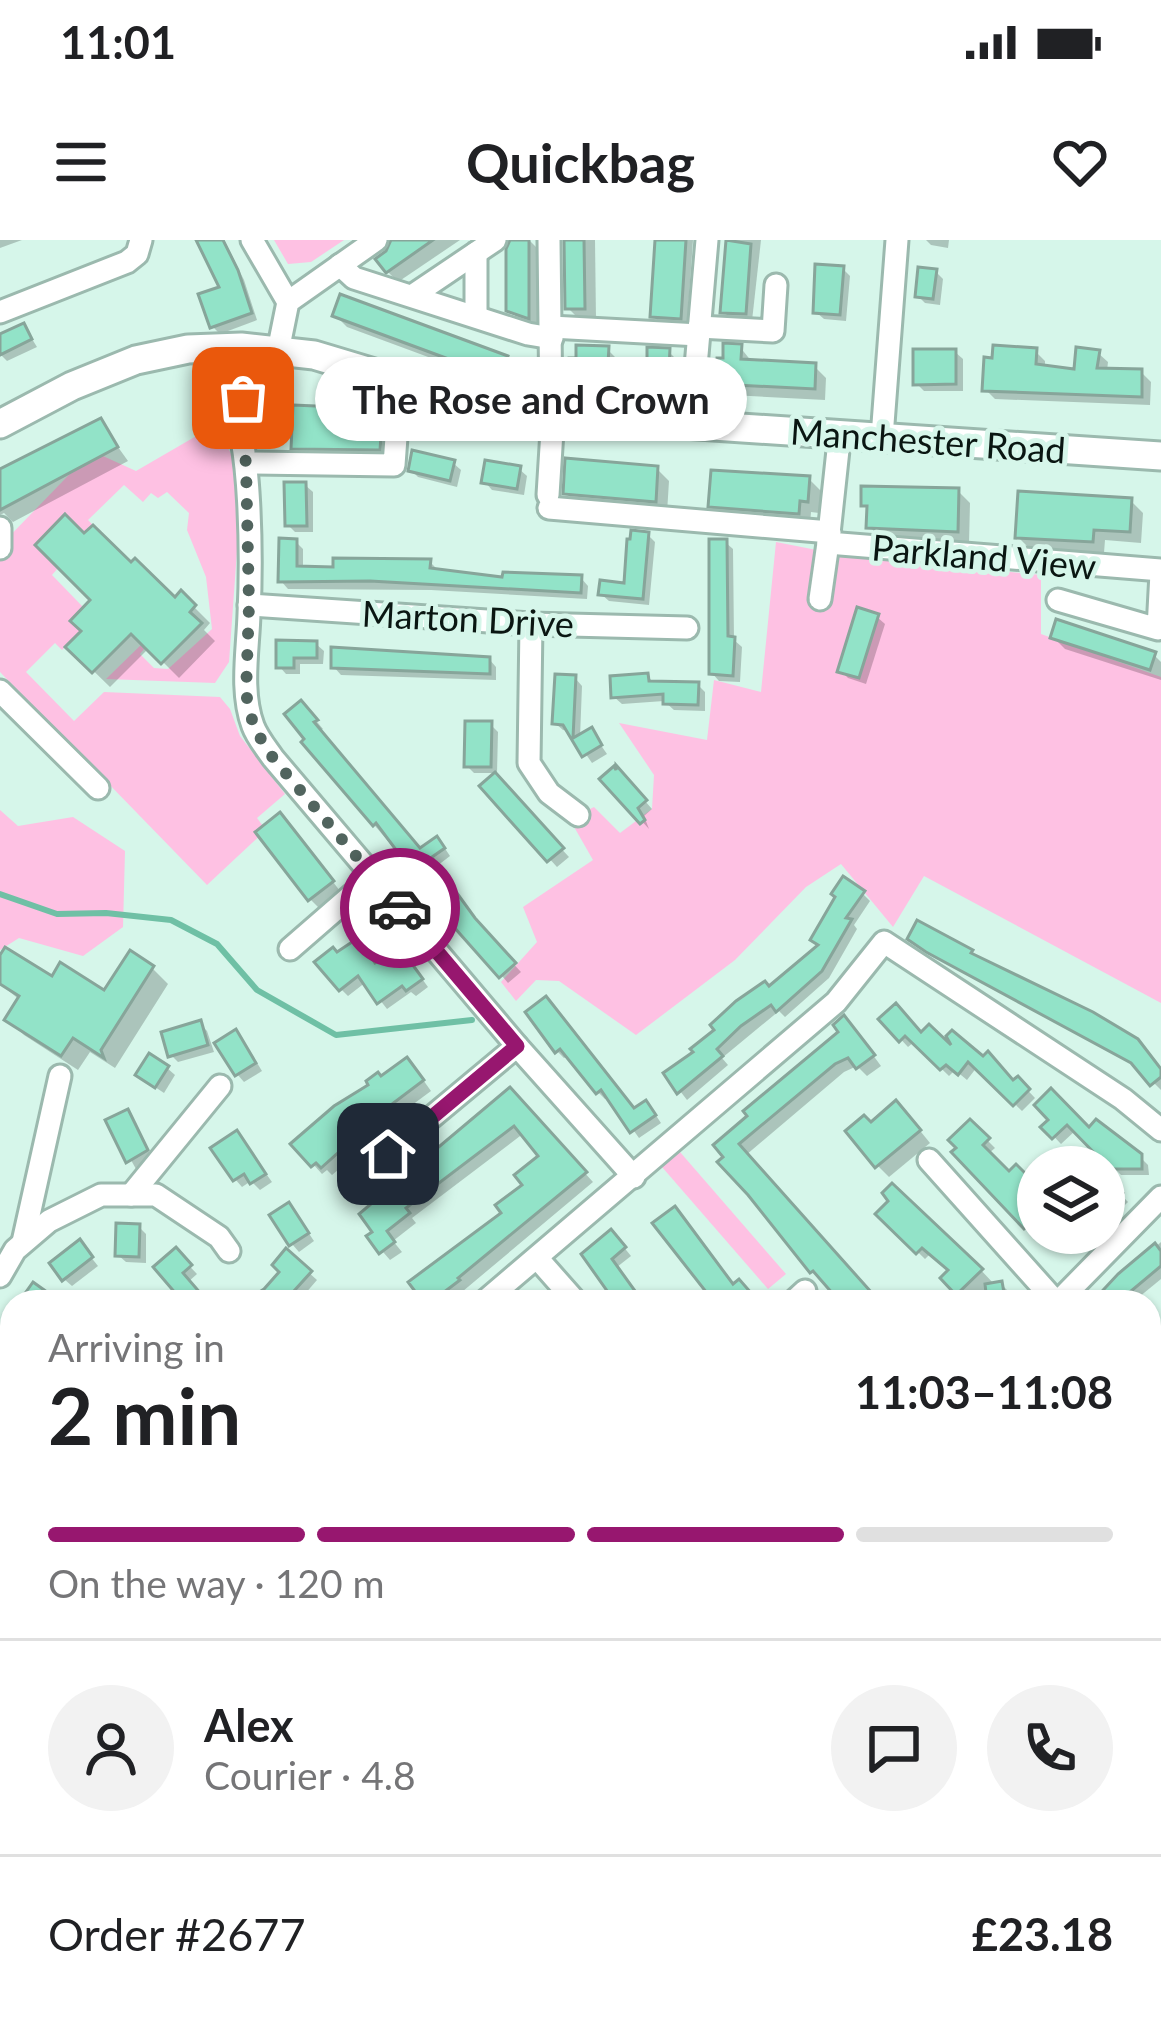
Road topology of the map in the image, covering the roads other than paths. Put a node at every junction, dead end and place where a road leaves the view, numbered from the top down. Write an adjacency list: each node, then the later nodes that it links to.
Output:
1 (141, 240): 12 (street)
2 (252, 240): 11 (street)
3 (376, 240): 8 (street)
4 (549, 240): 15 (street)
5 (706, 240): 14 (street)
6 (897, 240): 24 (street)
7 (485, 247): 10 (street); 13 (street)
8 (340, 265): 10 (street); 11 (street)
9 (776, 285): 14 (street)
10 (412, 296): 13 (street)
11 (288, 302): 17 (street)
12 (0, 312)
13 (476, 315): 15 (street)
14 (699, 331): 15 (street); 21 (street)
15 (552, 332): 19 (street)
16 (233, 356): 17 (main road, Manchester Road); 20 (main road, Manchester Road); 22 (main road, Manchester Road); 27 (street)
17 (276, 358): 18 (main road, Manchester Road); 19 (main road, Manchester Road)
18 (399, 396): 19 (main road, Manchester Road); 27 (street)
19 (552, 423): 21 (main road, Manchester Road); 30 (street)
20 (0, 424)
21 (691, 432): 23 (main road, Manchester Road)
22 (0, 442)
23 (839, 442): 24 (main road, Manchester Road); 30 (street, Parkland View)
24 (882, 445): 25 (main road, Manchester Road)
25 (992, 452): 26 (main road, Manchester Road); 28 (main road, Manchester Road)
26 (1161, 456)
27 (246, 463): 35 (street)
28 (1161, 472)
29 (0, 528): 31 (street)
30 (829, 537): 32 (street, Parkland View); 33 (street)
31 (0, 548)
32 (1161, 571): 38 (street)
33 (820, 599)
34 (1058, 599): 38 (street)
35 (249, 605): 36 (street, Marton Drive); 42 (street)
36 (531, 624): 37 (street, Marton Drive); 41 (street)
37 (687, 628)
38 (1159, 629)
39 (0, 692): 40 (street)
40 (98, 788)
41 (578, 814)
42 (374, 876): 43 (street); 44 (street)
43 (290, 949)
44 (517, 1046): 49 (street); 50 (street)
45 (60, 1076): 53 (street)
46 (220, 1086): 51 (street)
47 (1161, 1130): 49 (street)
48 (929, 1160): 59 (street)
49 (634, 1177): 55 (street)
50 (355, 1181)
51 (131, 1195): 53 (street); 54 (street)
52 (1161, 1197): 60 (street)
53 (23, 1242): 56 (street)
54 (229, 1252)
55 (538, 1259): 57 (street); 58 (street)
56 (0, 1276)
57 (499, 1290)
58 (565, 1290)
59 (1046, 1290)
60 (1069, 1290)

